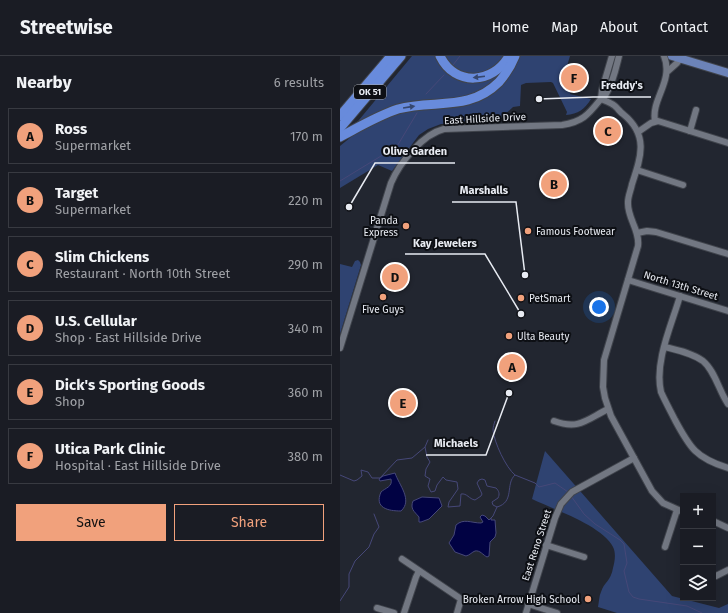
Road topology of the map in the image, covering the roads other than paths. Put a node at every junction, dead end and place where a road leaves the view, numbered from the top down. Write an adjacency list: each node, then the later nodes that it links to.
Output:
1 (391, 56): 15 (highway, OK 51)
2 (401, 56): 17 (highway, OK 51)
3 (440, 56): 4 (highway, one-way to 3)
4 (510, 56)
5 (515, 56): 20 (highway, one-way to 5)
6 (612, 56): 13 (street, East Hillside Drive)
7 (619, 56): 13 (street, East Hillside Drive)
8 (664, 56): 11 (street)
9 (672, 56): 10 (main road)
10 (680, 59): 11 (street); 12 (main road)
11 (668, 71): 16 (street)
12 (728, 73)
13 (601, 99): 19 (street); 30 (street, East Hillside Drive)
14 (696, 110): 18 (street)
15 (340, 116)
16 (655, 121): 18 (street); 19 (street)
17 (340, 128)
18 (690, 131): 21 (street)
19 (638, 132): 22 (street)
20 (340, 137)
21 (728, 143)
22 (637, 170): 23 (street); 24 (street)
23 (683, 184)
24 (637, 233): 25 (street); 26 (street)
25 (728, 254)
26 (628, 280): 27 (street, North 13th Street); 32 (street)
27 (680, 296): 28 (street, North 13th Street); 29 (street)
28 (728, 311)
29 (665, 347): 31 (street); 35 (street)
30 (340, 348)
31 (728, 404)
32 (608, 409): 33 (street); 34 (street)
33 (554, 421)
34 (634, 458): 36 (street); 39 (street, East Reno Street)
35 (728, 468)
36 (680, 511): 40 (street)
37 (716, 522): 38 (street)
38 (728, 528)
39 (546, 545): 41 (street); 46 (street, East Reno Street)
40 (665, 547)
41 (584, 557)
42 (402, 559): 44 (street)
43 (728, 570): 45 (street)
44 (420, 571): 49 (street); 50 (street)
45 (716, 576)
46 (528, 604): 51 (street, East Reno Street); 52 (street)
47 (377, 608): 48 (street)
48 (394, 613)
49 (404, 613)
50 (456, 613)
51 (526, 613)
52 (557, 613)

